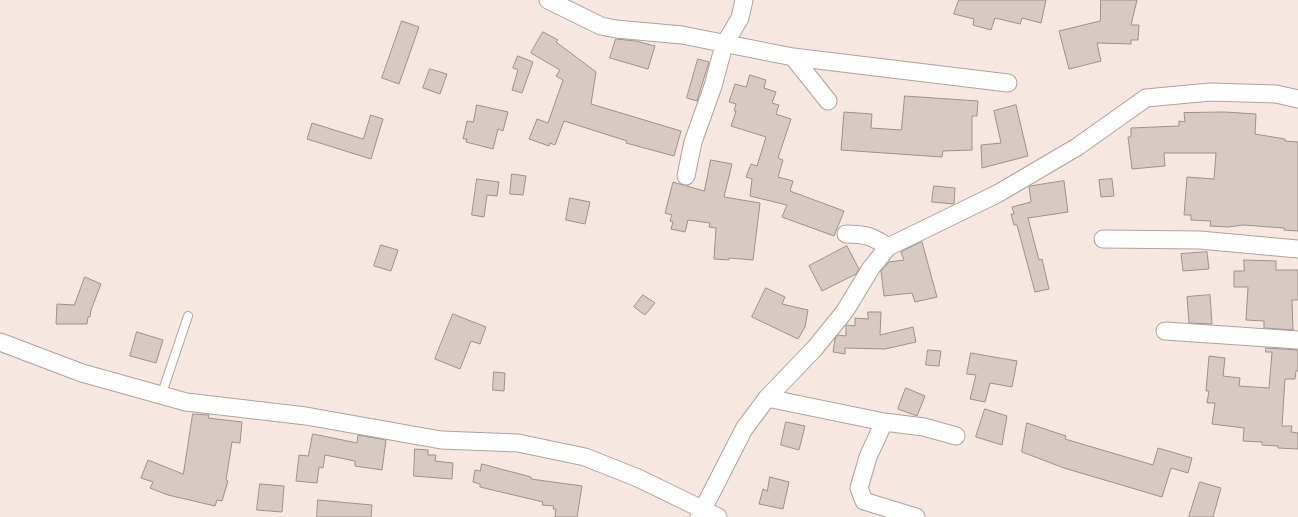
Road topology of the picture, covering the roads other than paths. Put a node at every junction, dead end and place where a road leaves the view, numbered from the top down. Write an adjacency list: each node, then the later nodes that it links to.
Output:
1 (548, 0): 3 (street)
2 (744, 0): 3 (street)
3 (724, 45): 4 (street); 8 (street)
4 (793, 57): 5 (street); 7 (street)
5 (1008, 83)
6 (1298, 99): 11 (street)
7 (828, 101)
8 (686, 176)
9 (846, 234): 11 (street)
10 (1103, 239): 12 (street)
11 (888, 247): 18 (street)
12 (1298, 248)
13 (188, 316): 17 (lane)
14 (1165, 331): 15 (street)
15 (1298, 340)
16 (0, 342): 17 (street)
17 (161, 396): 21 (street)
18 (767, 398): 19 (street); 21 (street)
19 (884, 422): 20 (street); 23 (street)
20 (956, 436)
21 (701, 513): 22 (street)
22 (718, 517)
23 (916, 517)

